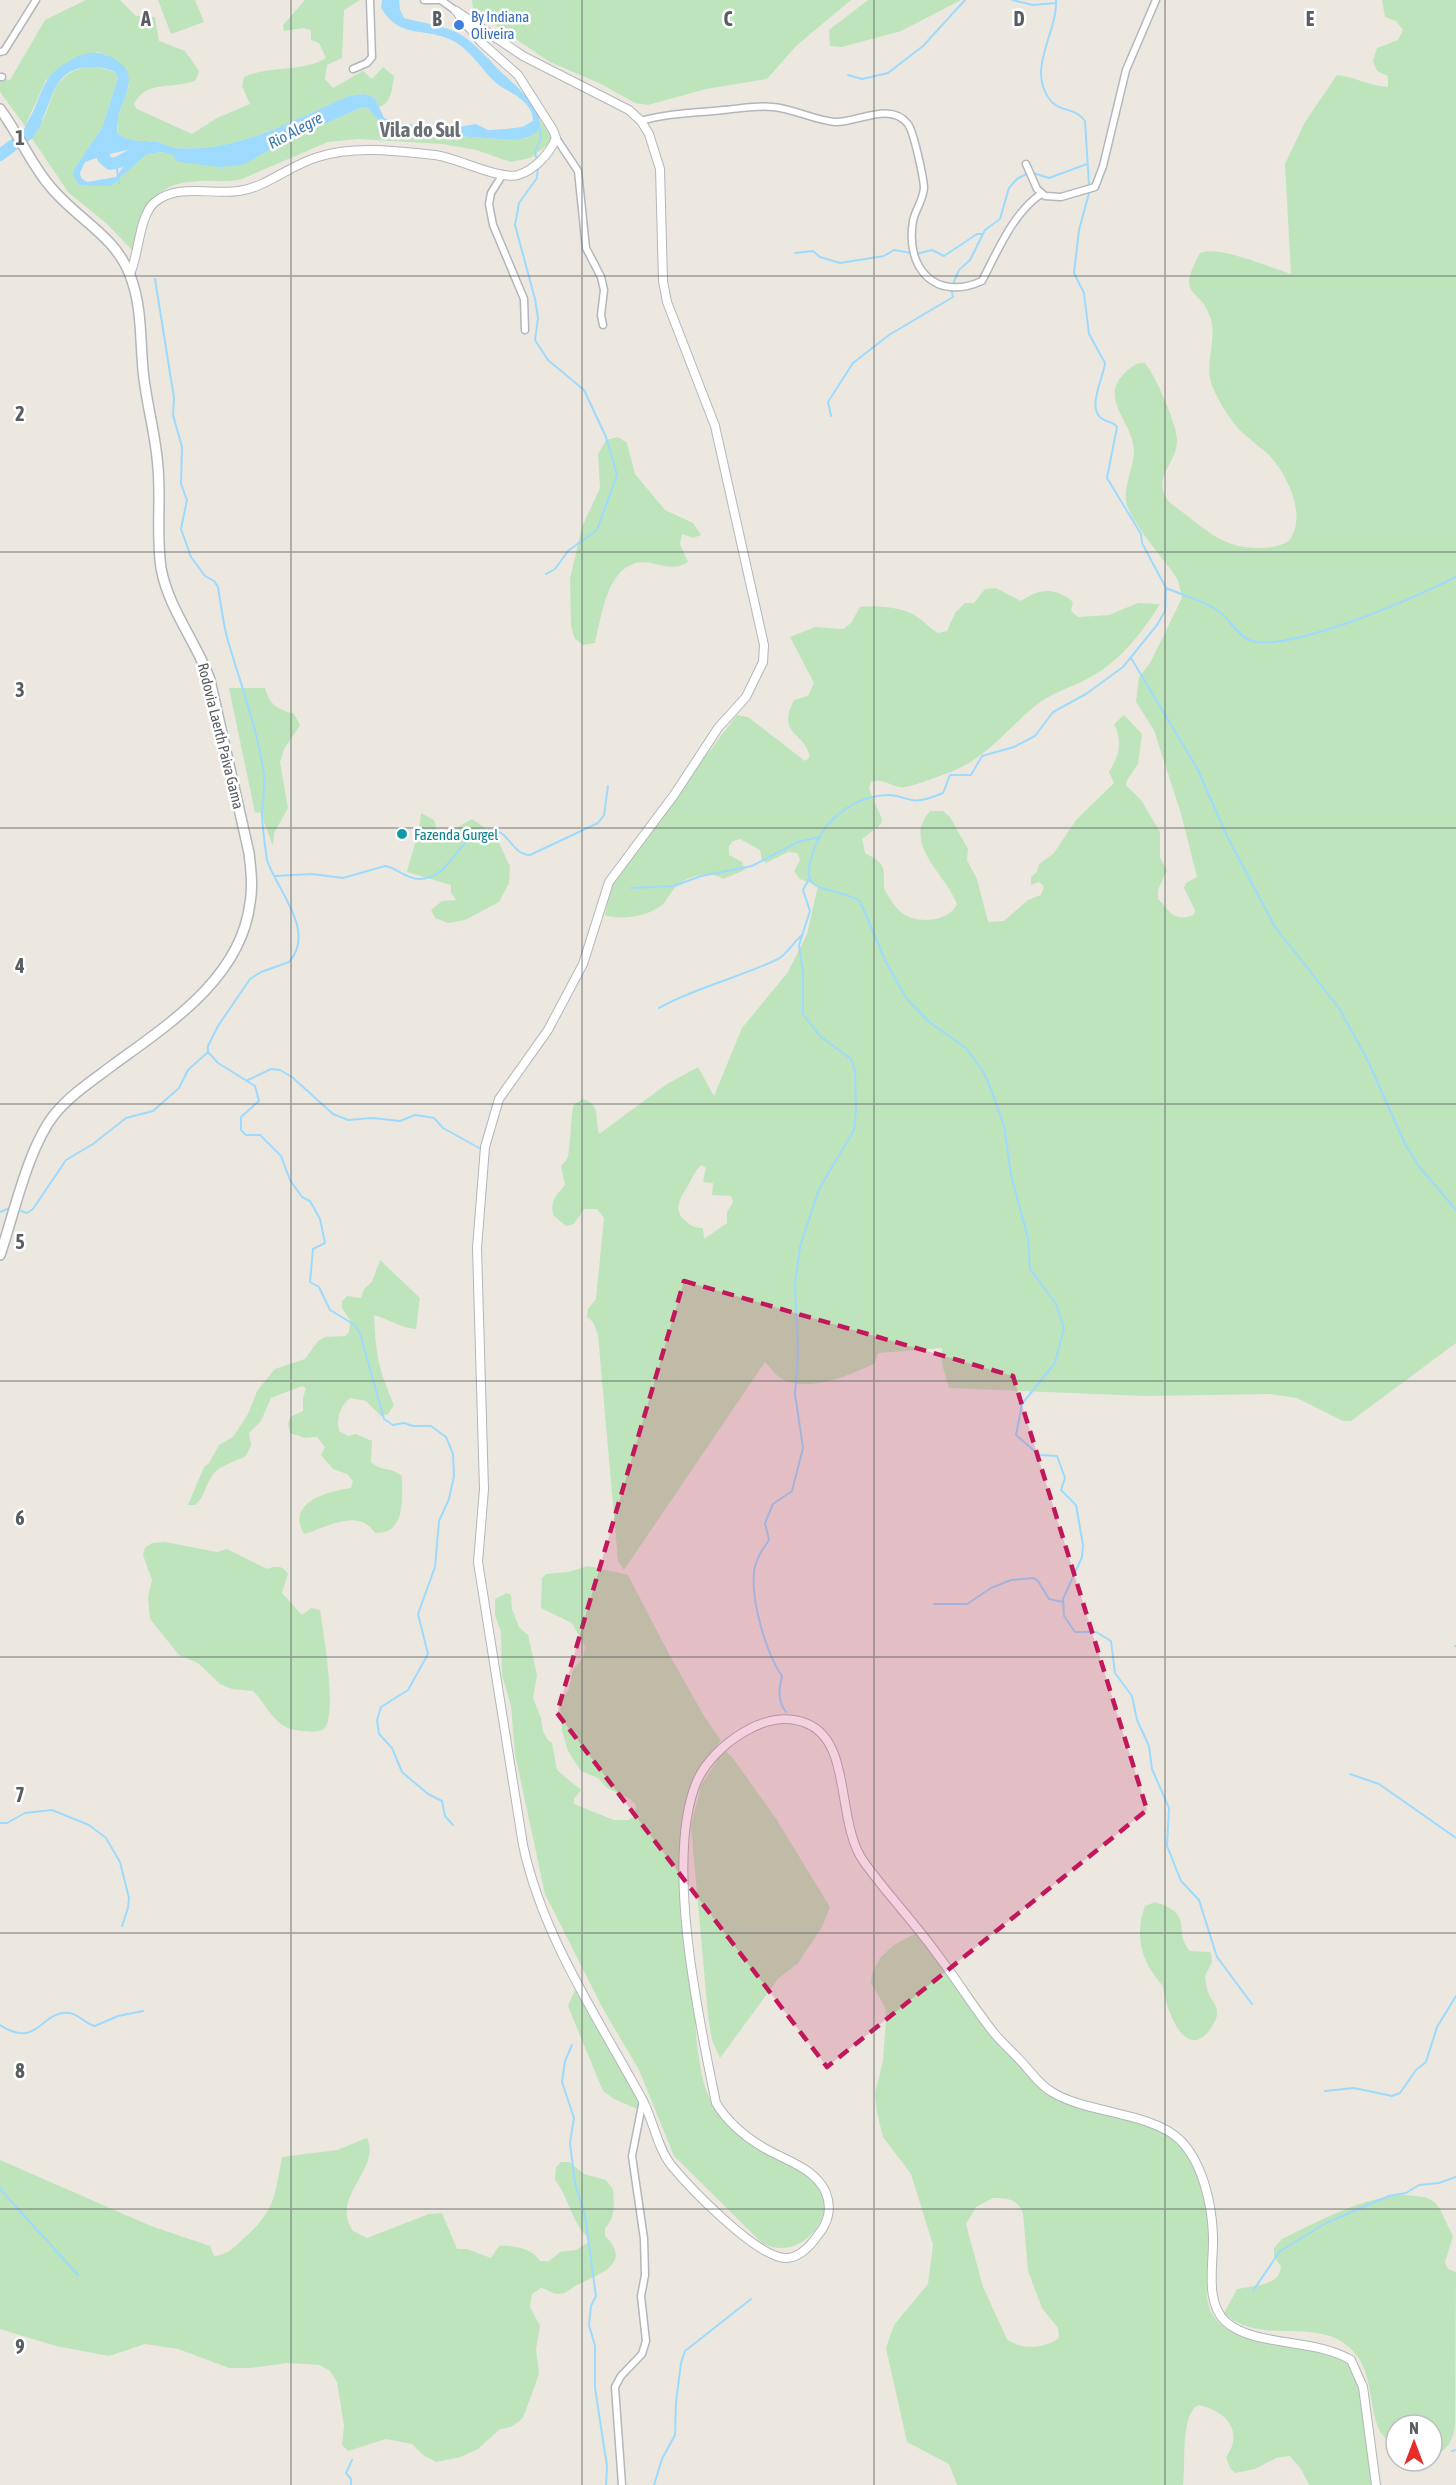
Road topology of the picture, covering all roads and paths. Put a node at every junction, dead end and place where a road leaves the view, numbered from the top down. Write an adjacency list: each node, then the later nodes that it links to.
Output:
1 (36, 0): 7 (street)
2 (370, 0): 8 (street)
3 (424, 0): 4 (street)
4 (439, 0): 6 (street)
5 (1156, 0): 14 (street)
6 (456, 11): 10 (street); 11 (street)
7 (1, 52)
8 (353, 69)
9 (0, 109): 15 (main road, Rodovia Laerth Paiva Gama)
10 (641, 121): 14 (street); 19 (street)
11 (556, 138): 13 (street); 16 (street)
12 (1026, 164): 14 (street)
13 (503, 174): 15 (street); 17 (street)
14 (1041, 194)
15 (130, 274): 18 (main road, Rodovia Laerth Paiva Gama)
16 (603, 325)
17 (525, 330)
18 (0, 1255)
19 (643, 2100): 20 (street); 21 (street)
20 (622, 2485)
21 (1376, 2485)

